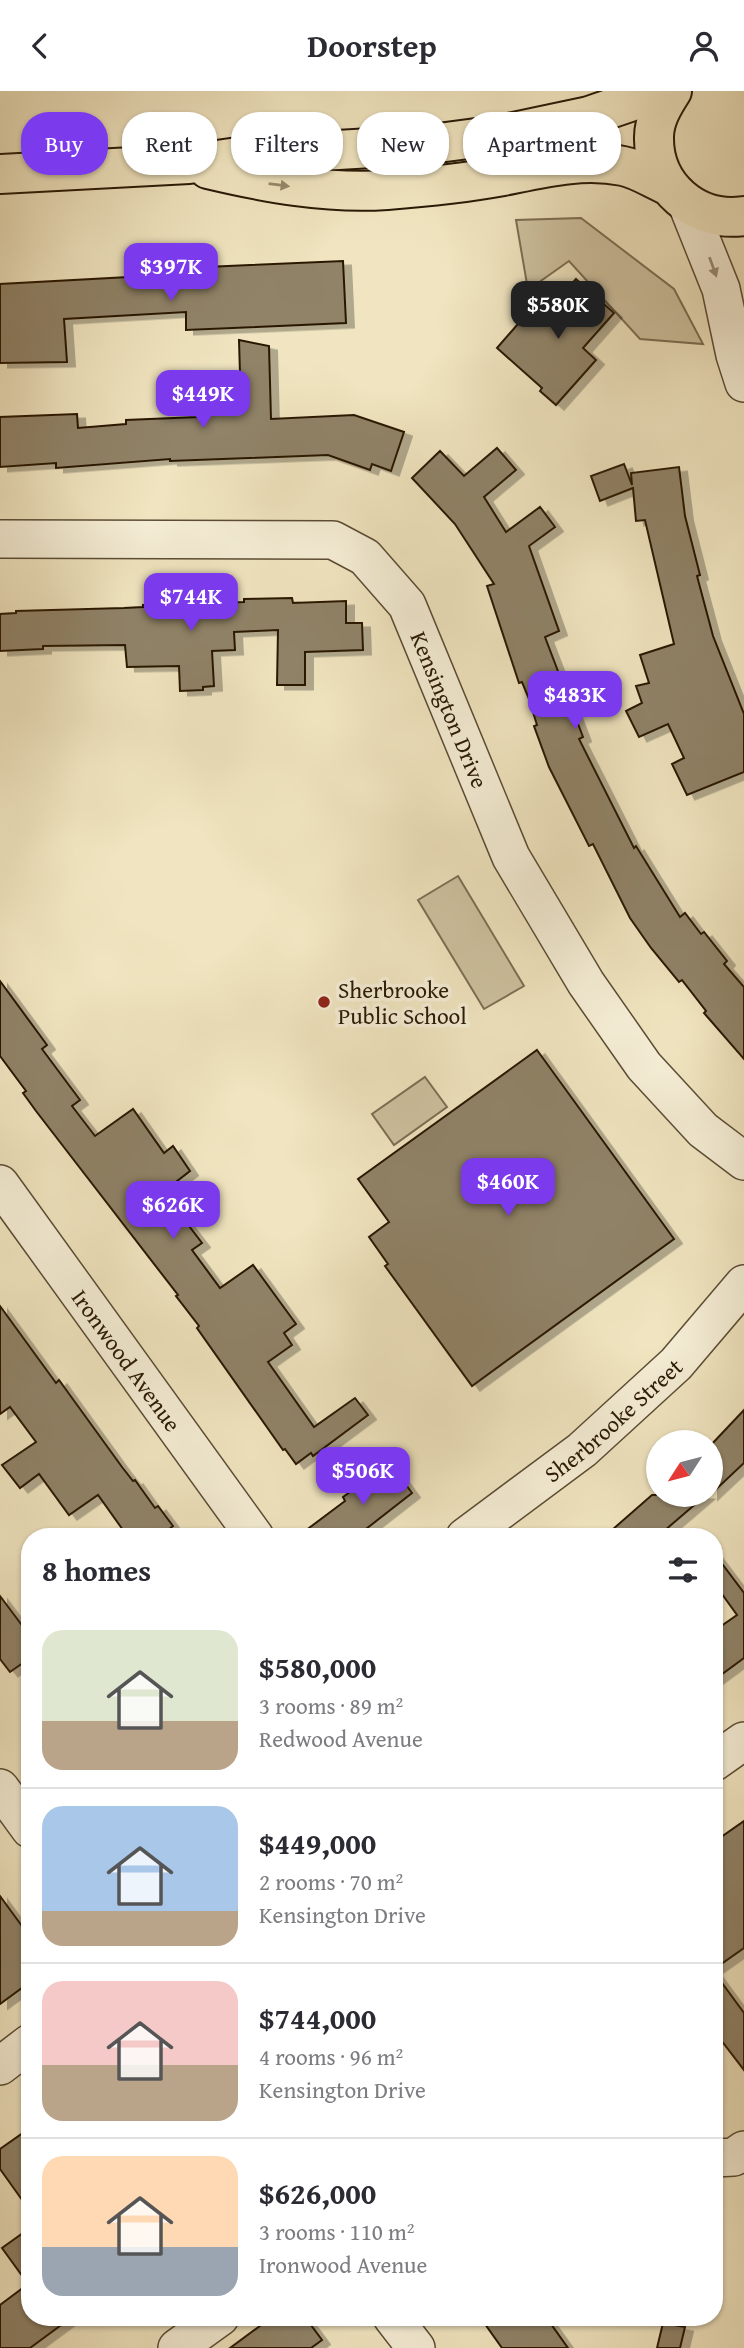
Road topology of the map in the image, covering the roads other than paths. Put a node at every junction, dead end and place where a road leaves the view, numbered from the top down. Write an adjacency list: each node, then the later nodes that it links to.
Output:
1 (662, 91): 3 (main road)
2 (672, 91): 7 (main road)
3 (217, 160)
4 (122, 168): 6 (main road)
5 (217, 171): 7 (main road, one-way to 7)
6 (0, 174)
7 (677, 194): 8 (main road); 9 (street, one-way to 9)
8 (744, 216)
9 (744, 383)
10 (0, 539): 11 (street, Kensington Drive)
11 (744, 1161)
12 (0, 1184): 14 (street, Ironwood Avenue)
13 (744, 1284): 15 (street, Sherbrooke Street)
14 (248, 1528)
15 (477, 1528)
16 (744, 1741): 17 (street)
17 (723, 1756)
18 (0, 1788): 19 (street)
19 (21, 1817)
20 (21, 2050): 21 (street)
21 (0, 2066)
22 (744, 2150): 23 (street)
23 (723, 2158)
24 (208, 2326): 26 (street)
25 (399, 2326): 27 (street)
26 (177, 2348)
27 (416, 2348)

